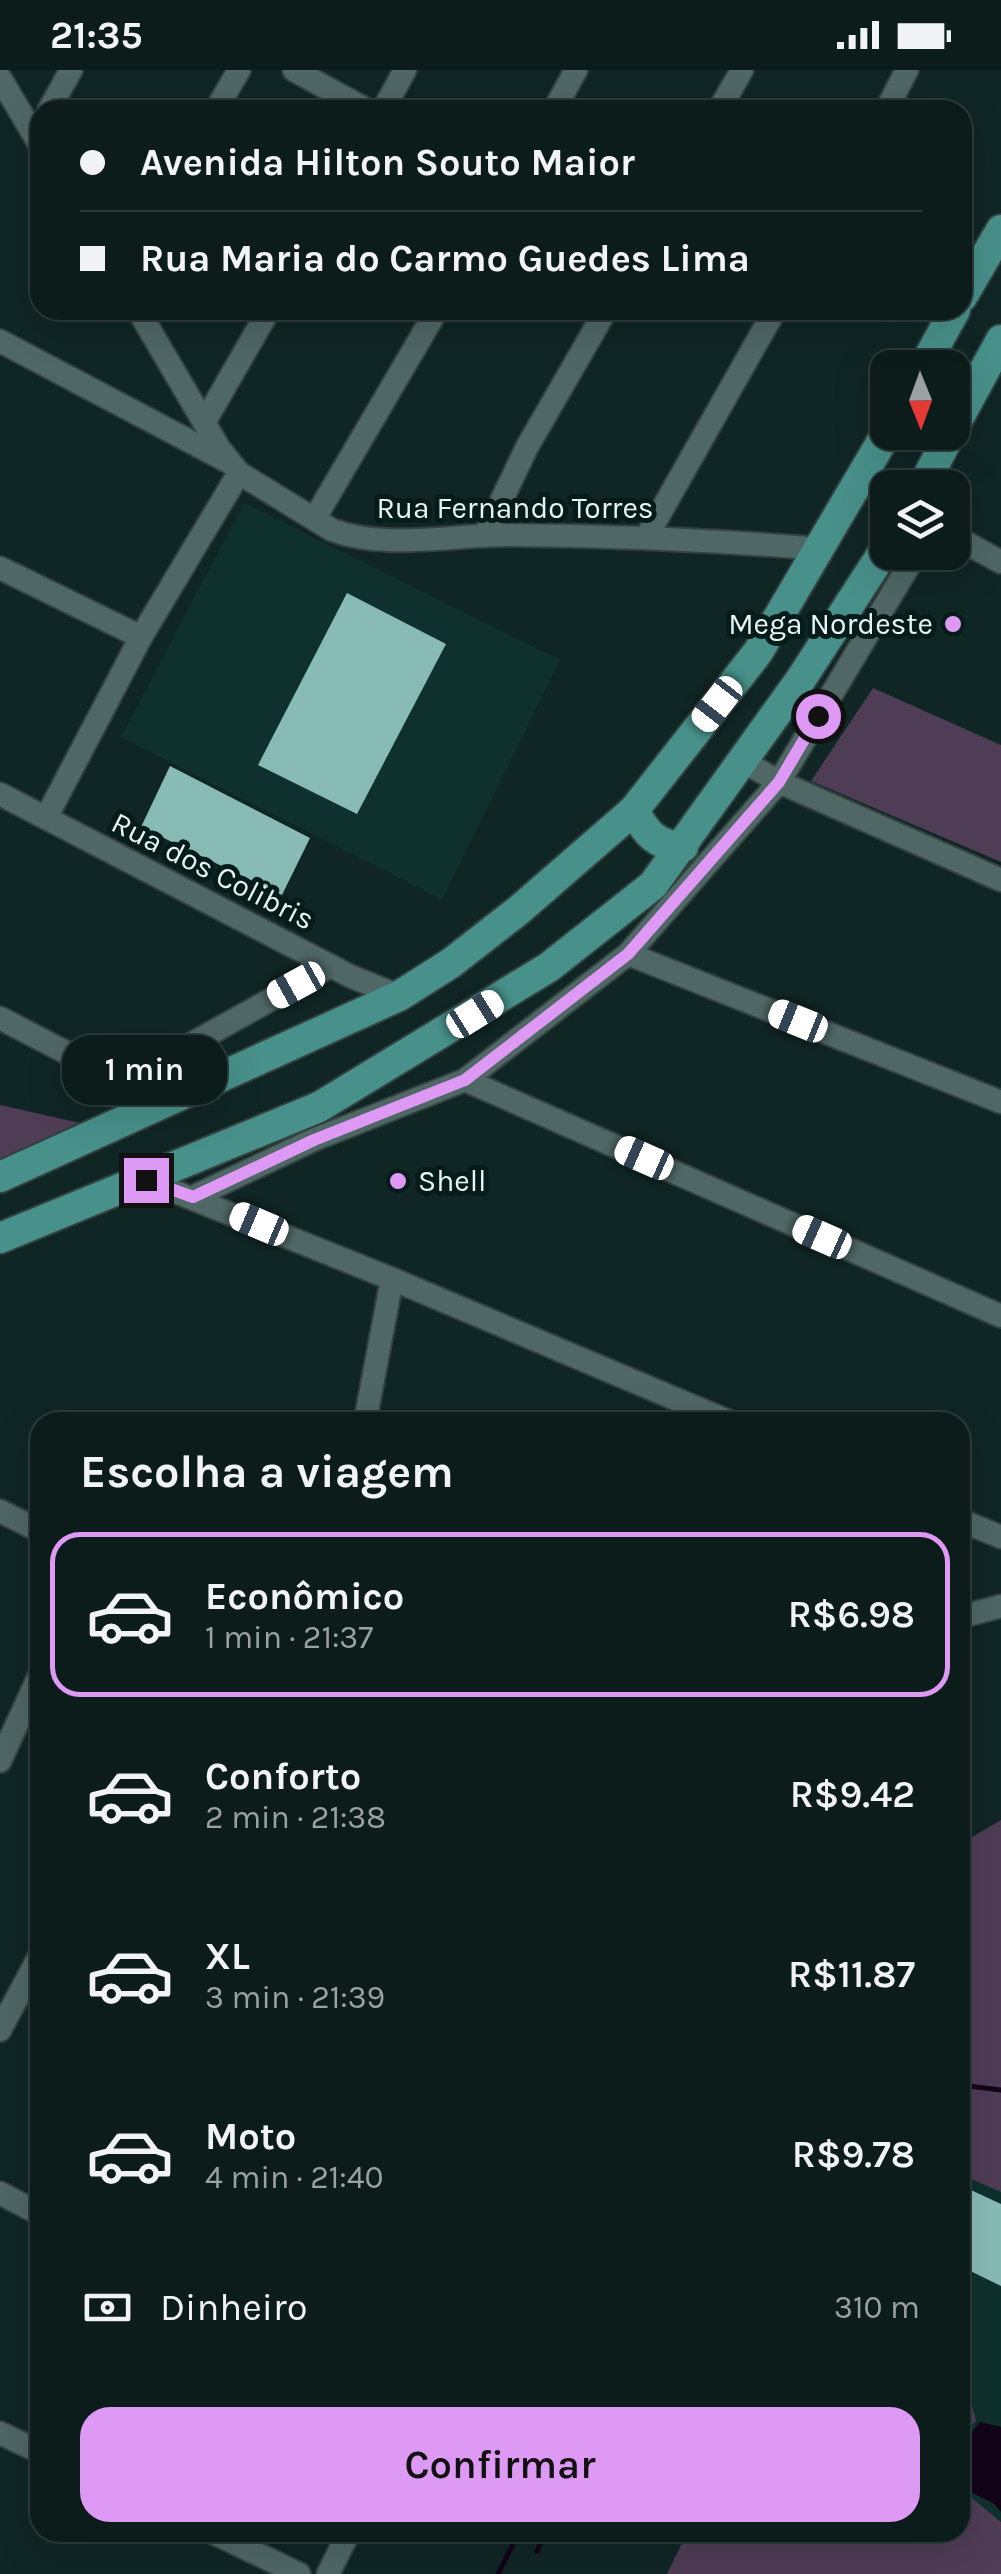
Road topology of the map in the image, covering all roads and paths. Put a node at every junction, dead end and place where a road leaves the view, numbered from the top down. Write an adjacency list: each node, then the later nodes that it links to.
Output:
1 (72, 70): 9 (street)
2 (239, 70): 10 (street)
3 (294, 70): 11 (street)
4 (405, 70): 12 (street)
5 (576, 70): 13 (street)
6 (742, 70): 14 (street)
7 (907, 70): 15 (street)
8 (0, 78): 16 (street)
9 (55, 100)
10 (222, 100)
11 (365, 100)
12 (388, 100)
13 (560, 100)
14 (725, 100)
15 (891, 100)
16 (30, 124)
17 (1001, 230): 18 (main road)
18 (972, 275)
19 (144, 320): 29 (street, Rua Fernando Torres)
20 (263, 320): 29 (street)
21 (431, 320): 32 (street)
22 (600, 320): 33 (street)
23 (769, 320): 34 (street)
24 (950, 320): 27 (main road)
25 (1001, 340): 28 (main road)
26 (0, 341): 31 (street)
27 (933, 350)
28 (970, 398)
29 (205, 421): 31 (street, Rua Fernando Torres)
30 (877, 450): 36 (main road)
31 (234, 468): 32 (street, Rua Fernando Torres); 41 (street)
32 (315, 518): 33 (street, Rua Fernando Torres)
33 (485, 535): 34 (street, Rua Fernando Torres)
34 (647, 536): 36 (street, Rua Fernando Torres)
35 (970, 545): 37 (street)
36 (821, 549): 45 (main road)
37 (1001, 562)
38 (0, 568): 41 (street)
39 (871, 570): 42 (main road)
40 (907, 570): 43 (street)
41 (140, 638): 46 (street)
42 (743, 762): 43 (street); 47 (main road)
43 (779, 782): 48 (street); 49 (street)
44 (0, 794): 46 (street, Rua dos Colibris)
45 (634, 810): 47 (main road); 51 (main road)
46 (46, 818): 50 (street, Rua dos Colibris)
47 (683, 847): 58 (main road)
48 (1001, 880)
49 (628, 954): 53 (street); 56 (street)
50 (331, 966): 51 (street, Rua dos Colibris); 54 (street)
51 (400, 996): 55 (main road)
52 (0, 1018): 54 (street)
53 (465, 1080): 59 (street); 62 (street)
54 (123, 1082): 55 (street)
55 (168, 1100): 57 (main road)
56 (1001, 1102)
57 (0, 1176)
58 (146, 1180): 59 (street); 60 (main road)
59 (193, 1197): 61 (street)
60 (0, 1238)
61 (392, 1279): 63 (street); 64 (street)
62 (1001, 1316)
63 (367, 1412)
64 (706, 1412)
65 (0, 1511): 67 (street)
66 (970, 1524): 68 (street)
67 (30, 1526)
68 (1001, 1538)
69 (1001, 1606): 70 (street)
70 (970, 1614)
71 (30, 1689): 72 (street)
72 (8, 1723): 73 (street)
73 (0, 1760)
74 (30, 1996): 75 (street)
75 (0, 2030)
76 (0, 2192): 77 (street)
77 (30, 2208)
78 (0, 2433): 79 (street)
79 (30, 2447)
80 (233, 2542): 82 (street)
81 (344, 2542): 83 (street)
82 (300, 2574)
83 (328, 2574)

